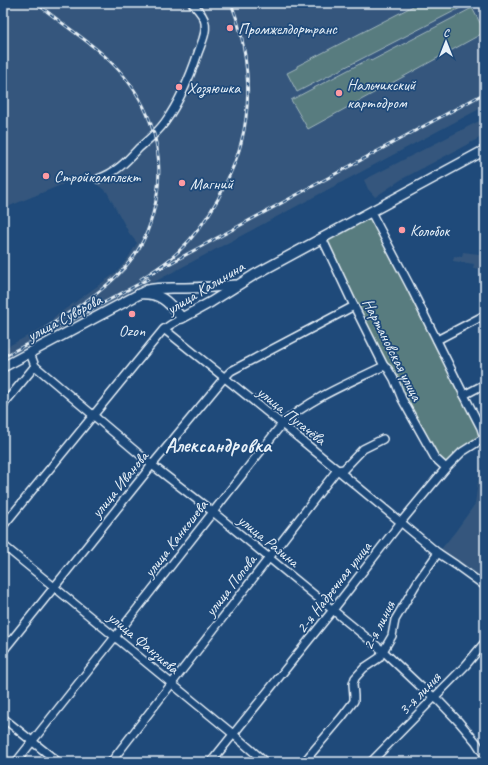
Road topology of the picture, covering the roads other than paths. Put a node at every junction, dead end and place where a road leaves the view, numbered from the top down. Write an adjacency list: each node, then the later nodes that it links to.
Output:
1 (192, 3): 3 (street)
2 (485, 150): 4 (main road, улица Калинина)
3 (98, 179)
4 (371, 212): 5 (main road, улица Калинина); 12 (street)
5 (322, 238): 6 (main road, улица Калинина); 8 (street, Нартановская улица)
6 (238, 285): 7 (main road, улица Суворова); 10 (main road, улица Калинина)
7 (139, 294): 10 (main road); 13 (main road, улица Суворова)
8 (354, 306): 15 (street, Нартановская улица); 17 (street, улица Иванова)
9 (485, 315): 12 (street)
10 (182, 318): 11 (street, улица Калинина)
11 (164, 329): 17 (street, улица Пугачёва); 21 (street, улица Калинина)
12 (437, 340): 19 (street)
13 (30, 353): 14 (street, улица Разина); 16 (main road, улица Суворова)
14 (35, 366): 20 (street); 21 (street, улица Разина)
15 (384, 366): 22 (street, улица Канкошева); 26 (street, Нартановская улица)
16 (3, 367)
17 (224, 378): 22 (street, улица Пугачёва); 25 (street, улица Иванова)
18 (485, 384): 19 (street)
19 (464, 395): 23 (street)
20 (3, 405)
21 (94, 415): 25 (street, улица Разина); 30 (street, улица Калинина)
22 (282, 424): 27 (street, улица Пугачёва); 28 (street, улица Канкошева)
23 (485, 438): 26 (street, 2-я Надречная улица)
24 (383, 439): 27 (street, улица Попова)
25 (152, 465): 28 (street, улица Разина); 35 (street, улица Иванова)
26 (446, 468): 29 (street, 2-я Надречная улица)
27 (337, 470): 29 (street, улица Пугачёва); 33 (street, улица Попова)
28 (213, 512): 33 (street, улица Разина); 37 (street, улица Канкошева)
29 (401, 522): 32 (street); 36 (street, 2-я Надречная улица)
30 (3, 526)
31 (3, 545): 35 (street, улица Фанзиева)
32 (438, 553): 34 (street); 40 (street, 2-я линия)
33 (269, 558): 36 (street, улица Разина); 41 (street, улица Попова)
34 (485, 586)
35 (54, 587): 37 (street, улица Фанзиева); 39 (street, улица Иванова)
36 (333, 610): 40 (street, улица Разина); 44 (street, 2-я Надречная улица)
37 (115, 637): 41 (street, улица Фанзиева); 45 (street, улица Канкошева)
38 (485, 642): 42 (street, 3-я линия)
39 (3, 651)
40 (383, 651): 42 (street, улица Разина); 52 (street, 2-я линия)
41 (171, 684): 44 (street, улица Фанзиева); 49 (street, улица Попова)
42 (434, 697): 46 (street, улица Разина); 53 (street, 3-я линия)
43 (3, 718): 45 (street)
44 (233, 734): 50 (street, 2-я Надречная улица); 51 (street, улица Фанзиева)
45 (32, 741): 47 (street, улица Канкошева); 48 (street)
46 (485, 756)
47 (16, 762)
48 (58, 762)
49 (111, 762)
50 (210, 762)
51 (265, 762)
52 (304, 762)
53 (371, 762)

